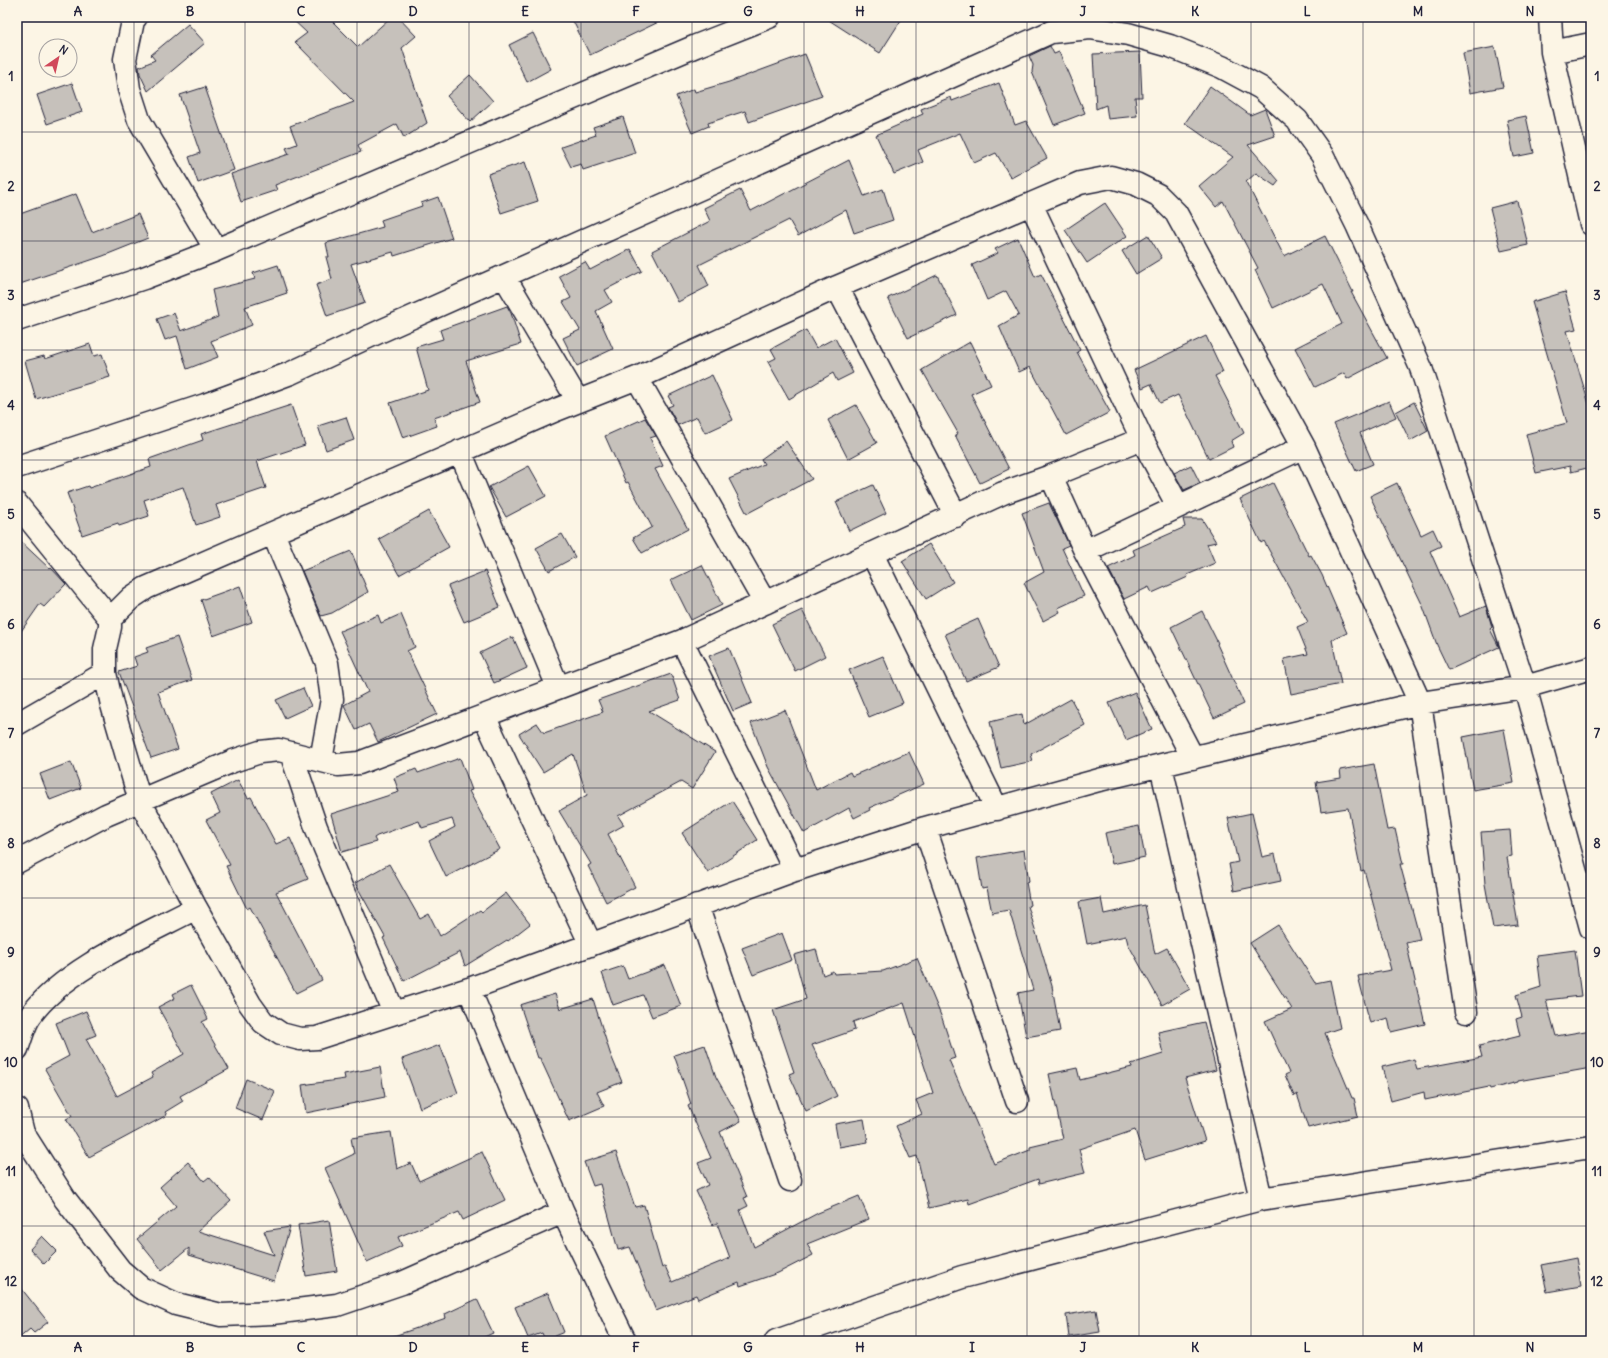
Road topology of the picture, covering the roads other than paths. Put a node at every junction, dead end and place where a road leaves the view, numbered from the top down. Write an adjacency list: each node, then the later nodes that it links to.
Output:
1 (136, 17): 8 (street)
2 (769, 17): 8 (street)
3 (1550, 17): 5 (street)
4 (1591, 44): 5 (street)
5 (1552, 52): 7 (street)
6 (1031, 204): 10 (street); 14 (street); 15 (street)
7 (1591, 224)
8 (216, 250): 11 (street)
9 (504, 276): 13 (street); 17 (street); 30 (street)
10 (837, 287): 12 (street); 21 (street)
11 (17, 320)
12 (637, 378): 13 (street); 25 (street)
13 (578, 401): 16 (street)
14 (1142, 439): 18 (street); 20 (street)
15 (1304, 447): 20 (street); 32 (street)
16 (460, 451): 22 (street); 31 (street)
17 (17, 467)
18 (1051, 476): 21 (street); 23 (street)
19 (17, 504): 26 (street)
20 (1178, 506): 23 (street)
21 (956, 516): 24 (street)
22 (273, 533): 26 (street); 37 (street)
23 (1085, 551): 36 (street)
24 (872, 554): 25 (street); 40 (street)
25 (765, 603): 27 (street)
26 (110, 619): 29 (street)
27 (682, 641): 31 (street); 43 (street)
28 (1591, 668): 30 (street)
29 (105, 673): 34 (street); 39 (street)
30 (1525, 687): 32 (street); 46 (street)
31 (558, 688): 33 (street)
32 (1420, 703): 36 (street); 49 (street)
33 (484, 716): 37 (street); 47 (street)
34 (17, 724)
35 (291, 753): 37 (street); 39 (street); 50 (street)
36 (1193, 758): 38 (street)
37 (320, 760)
38 (1161, 766): 40 (street); 56 (street)
39 (140, 801): 42 (street); 45 (street)
40 (996, 809): 41 (street)
41 (925, 828): 43 (street); 52 (street)
42 (17, 862)
43 (795, 870): 44 (street)
44 (697, 905): 47 (street); 55 (street)
45 (196, 908): 50 (street); 51 (street)
46 (1591, 928)
47 (591, 945): 48 (street)
48 (469, 989): 50 (street); 57 (street)
49 (1466, 1012)
50 (394, 1013)
51 (17, 1049)
52 (1016, 1101)
53 (17, 1109): 57 (street)
54 (1591, 1147): 56 (street)
55 (790, 1180)
56 (1261, 1199): 59 (street)
57 (563, 1212): 58 (street)
58 (625, 1341)
59 (776, 1341)

